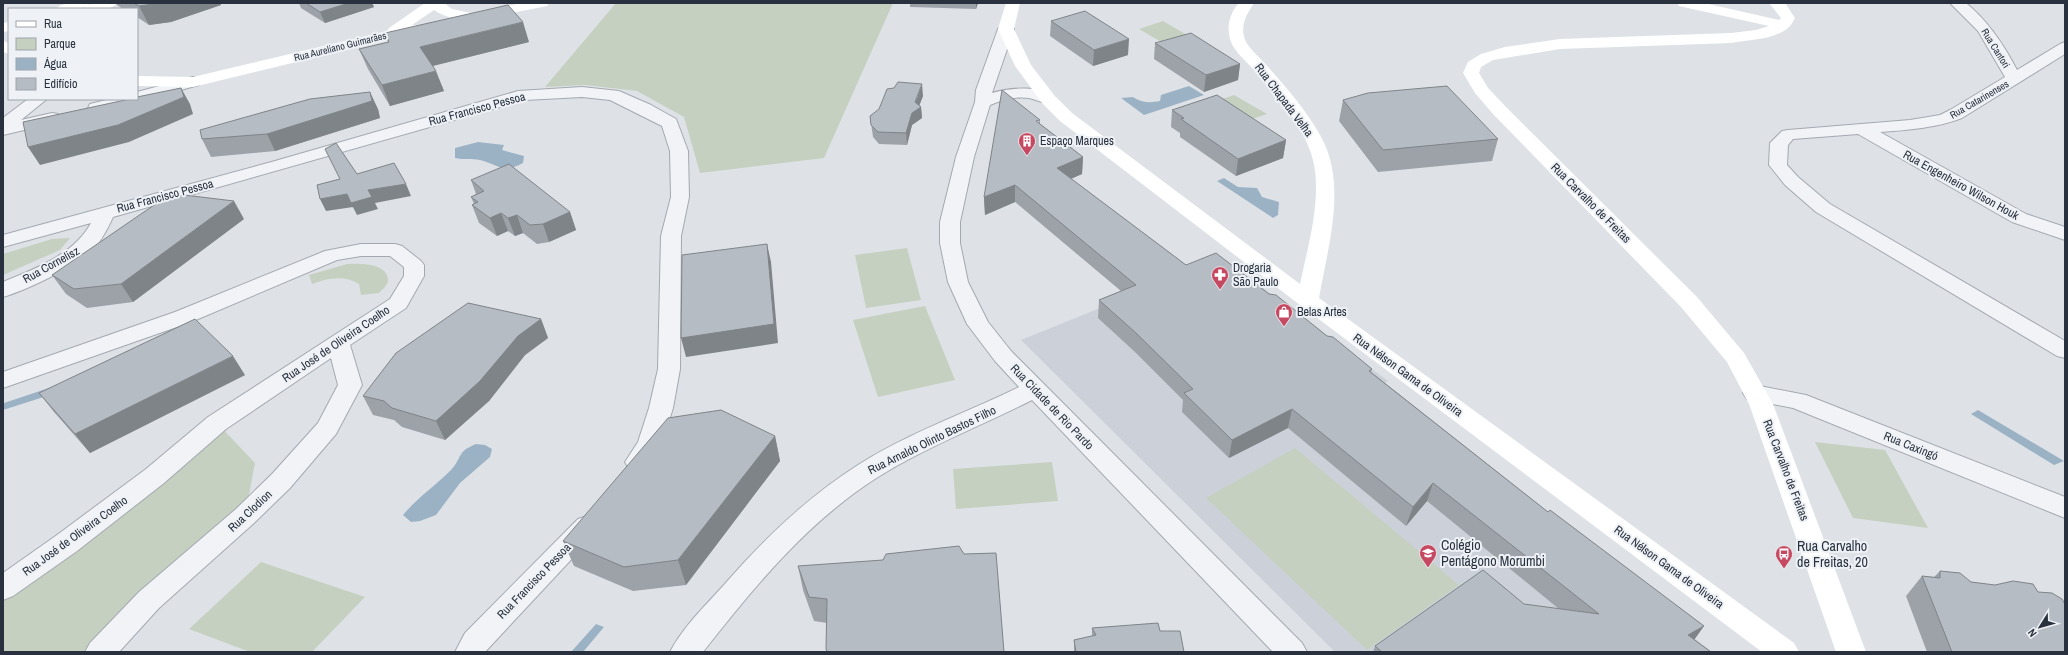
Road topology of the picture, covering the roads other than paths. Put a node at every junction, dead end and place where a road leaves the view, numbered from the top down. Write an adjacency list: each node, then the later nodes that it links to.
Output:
1 (83, 3): 10 (street)
2 (110, 3): 11 (street)
3 (434, 3): 12 (street); 15 (street)
4 (542, 3): 12 (street, Rua Aureliano Guimarães)
5 (1014, 3): 14 (street)
6 (1247, 3): 32 (street, Rua Chapada Velha)
7 (1684, 3): 13 (street)
8 (1776, 3): 13 (street)
9 (1957, 3): 17 (street, Rua Cantori)
10 (67, 8)
11 (93, 8)
12 (472, 18): 15 (street, Rua Aureliano Guimarães)
13 (1783, 26): 37 (street, Rua Carvalho de Freitas)
14 (1006, 29): 21 (street, Rua Nélson Gama de Oliveira); 24 (street, Rua Cidade de Rio Pardo)
15 (391, 34): 19 (street, Rua Aureliano Guimarães)
16 (2065, 47): 17 (street, Rua Catarinenses)
17 (2014, 79): 26 (street, Rua Catarinenses)
18 (138, 80): 19 (street, Rua Aureliano Guimarães)
19 (193, 82): 20 (street)
20 (138, 97)
21 (1048, 98): 24 (street); 32 (street, Rua Nélson Gama de Oliveira)
22 (38, 100): 25 (street)
23 (125, 100): 27 (street)
24 (983, 102): 36 (street, Rua Cidade de Rio Pardo)
25 (3, 126)
26 (1860, 128): 29 (street, Rua Engenheiro Wilson Houk); 34 (street, Rua Catarinenses)
27 (3, 130)
28 (106, 212): 30 (street, Rua Francisco Pessoa); 31 (street, Rua Cornelisz); 38 (street, Rua Francisco Pessoa)
29 (2065, 234)
30 (3, 240)
31 (3, 290)
32 (1308, 300): 46 (street, Rua Nélson Gama de Oliveira)
33 (338, 342): 35 (street, Rua José de Oliveira Coelho); 41 (street, Rua José de Oliveira Coelho); 42 (street, Rua Clodion)
34 (2065, 351)
35 (3, 380)
36 (1034, 389): 44 (street, Rua Arnaldo Olinto Bastos Filho); 45 (street, Rua Cidade de Rio Pardo)
37 (1755, 393): 39 (street, Rua Caxingó); 47 (street, Rua Carvalho de Freitas)
38 (627, 480)
39 (2065, 508)
40 (598, 514): 43 (street, Rua Francisco Pessoa)
41 (3, 588)
42 (100, 652)
43 (470, 652)
44 (685, 652)
45 (1292, 652)
46 (1784, 652)
47 (1851, 652)

